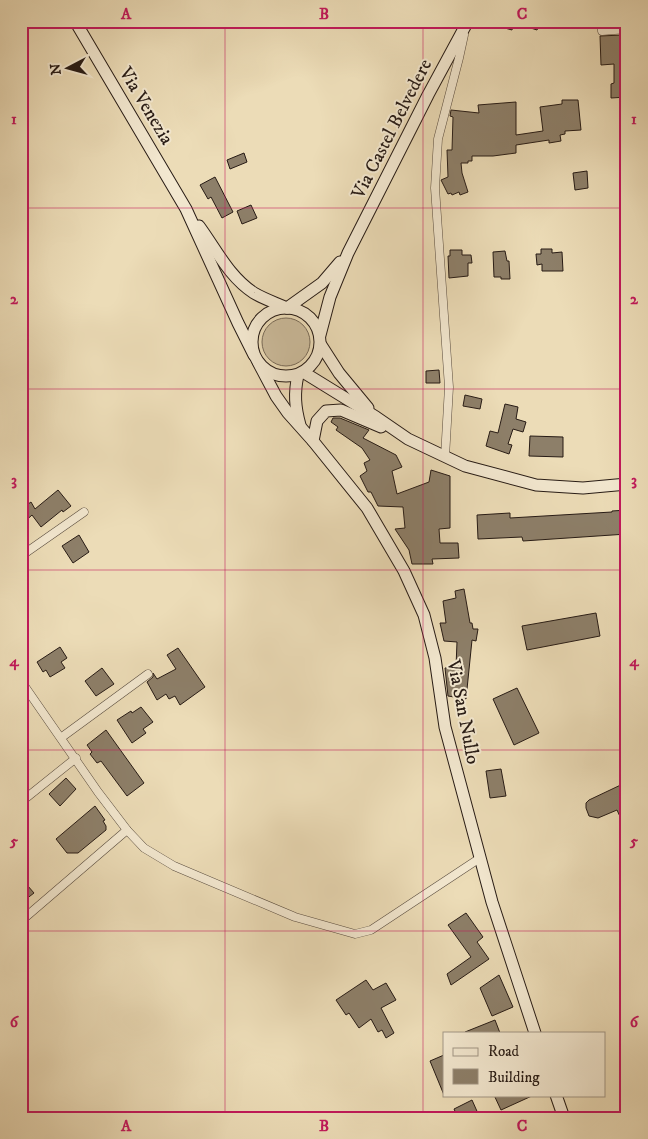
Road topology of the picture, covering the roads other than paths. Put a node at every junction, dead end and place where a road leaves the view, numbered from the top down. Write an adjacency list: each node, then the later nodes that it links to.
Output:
1 (76, 21): 5 (main road, Via Venezia)
2 (600, 21): 4 (street)
3 (466, 24): 6 (main road, Via Castel Belvedere); 15 (street)
4 (627, 29)
5 (186, 209): 7 (main road, Via Venezia); 9 (main road, Via Venezia)
6 (348, 253): 7 (main road); 8 (main road)
7 (287, 308): 8 (main road); 9 (main road)
8 (321, 340): 10 (main road); 11 (main road)
9 (256, 358): 10 (main road); 12 (main road, Via San Nullo)
10 (301, 374): 11 (main road); 12 (main road)
11 (376, 416): 13 (main road)
12 (300, 427): 14 (main road, Via San Nullo)
13 (408, 439): 14 (main road); 15 (main road)
14 (313, 441): 25 (main road, Via San Nullo)
15 (445, 457): 16 (main road)
16 (627, 484)
17 (84, 512): 18 (street)
18 (21, 556)
19 (148, 674): 21 (street)
20 (21, 681): 21 (street)
21 (62, 737): 22 (street)
22 (76, 758): 23 (street); 24 (street)
23 (21, 802)
24 (127, 830): 25 (street); 26 (street)
25 (480, 858): 27 (main road, Via San Nullo)
26 (21, 921)
27 (535, 1032)
28 (556, 1096): 29 (main road)
29 (564, 1118)

